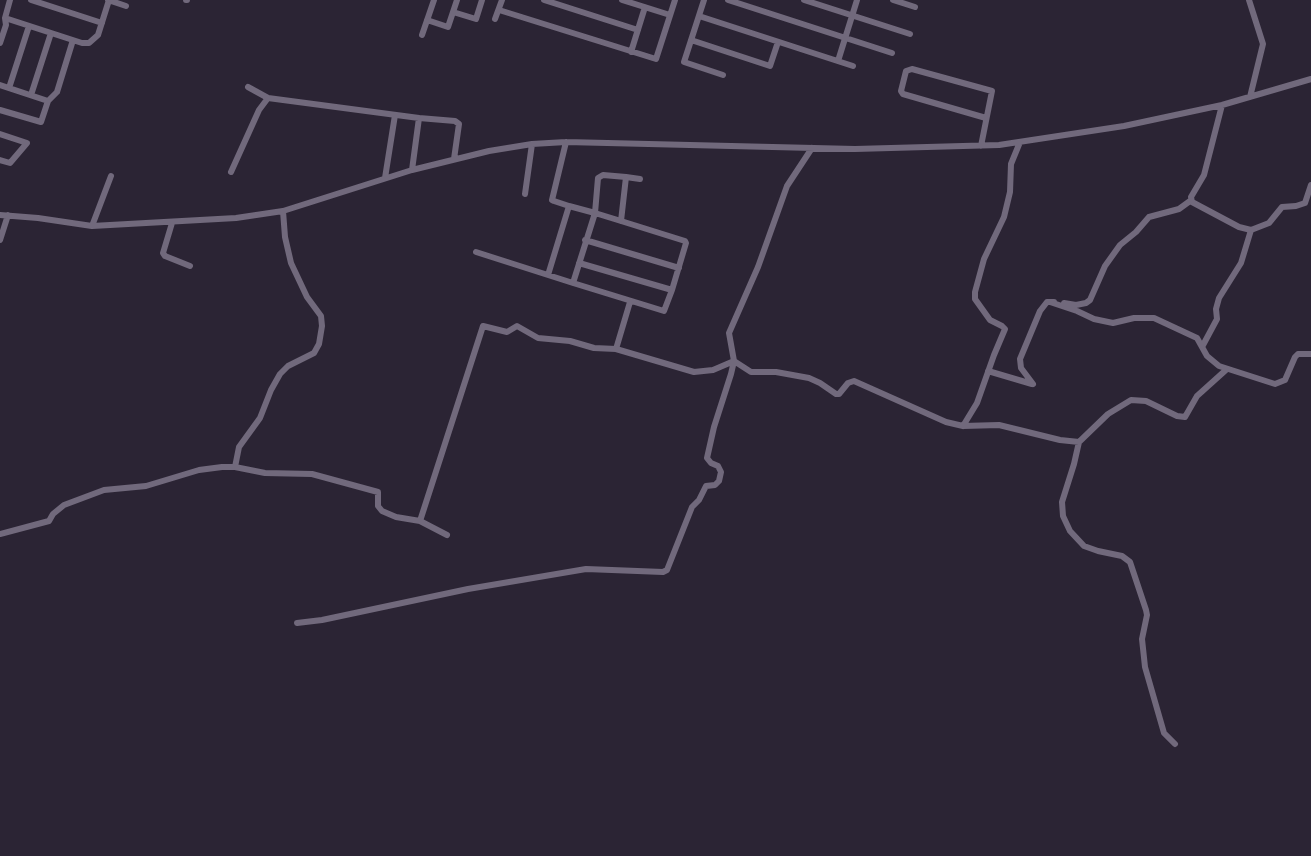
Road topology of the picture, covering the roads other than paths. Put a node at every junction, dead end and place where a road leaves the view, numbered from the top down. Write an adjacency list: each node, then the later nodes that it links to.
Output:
1 (10, 0): 27 (street)
2 (31, 0): 29 (street)
3 (108, 0): 18 (street); 29 (street)
4 (434, 0): 28 (street)
5 (458, 0): 22 (street)
6 (482, 0): 22 (street)
7 (502, 0): 21 (street)
8 (543, 0): 31 (street)
9 (622, 0): 17 (street)
10 (675, 0): 23 (street)
11 (704, 0): 24 (street)
12 (728, 0): 35 (street)
13 (804, 0): 25 (street)
14 (857, 0): 25 (street)
15 (893, 0): 20 (street)
16 (1249, 0): 50 (street)
17 (635, 2): 19 (street)
18 (126, 6)
19 (645, 7): 23 (street); 31 (street)
20 (915, 7)
21 (498, 10): 26 (street); 40 (street)
22 (453, 12): 28 (street)
23 (670, 15): 40 (street)
24 (699, 16): 37 (street); 38 (street)
25 (852, 16): 34 (street); 35 (street)
26 (495, 19)
27 (2, 20): 30 (street); 39 (street)
28 (427, 20): 33 (street)
29 (102, 23): 36 (street)
30 (30, 26): 32 (street); 48 (street)
31 (638, 30): 40 (street)
32 (51, 33): 36 (street); 49 (street)
33 (422, 34)
34 (910, 34)
35 (845, 38): 41 (street); 42 (street)
36 (73, 40): 52 (street)
37 (692, 40): 38 (street); 44 (street)
38 (778, 42): 42 (street)
39 (0, 43)
40 (631, 52)
41 (892, 53)
42 (838, 61): 43 (street)
43 (853, 66)
44 (723, 75)
45 (1311, 79): 50 (street)
46 (0, 85): 48 (street)
47 (248, 87): 51 (street)
48 (9, 88): 49 (street)
49 (31, 95): 52 (street)
50 (1250, 97): 53 (street)
51 (268, 98): 55 (street); 67 (street)
52 (48, 101): 54 (street)
53 (1222, 105): 60 (street); 74 (street)
54 (0, 110)
55 (395, 115): 56 (street); 70 (street)
56 (419, 118): 64 (street); 66 (street)
57 (986, 118): 57 (street); 62 (street)
58 (0, 134): 65 (street)
59 (566, 142): 61 (street); 63 (street); 75 (street)
60 (1020, 142): 62 (street); 100 (street)
61 (532, 144): 64 (street); 73 (street)
62 (981, 146): 63 (street)
63 (812, 148): 98 (street)
64 (454, 159): 66 (street)
65 (0, 160)
66 (412, 170): 70 (street)
67 (231, 172)
68 (111, 176): 82 (street)
69 (626, 177): 71 (street); 77 (street); 80 (street)
70 (385, 178): 76 (street)
71 (640, 178)
72 (1311, 185): 83 (street)
73 (525, 194)
74 (1190, 201): 83 (street); 94 (street)
75 (569, 206): 77 (street); 90 (street)
76 (283, 211): 81 (street); 103 (street)
77 (595, 213): 80 (street); 85 (street)
78 (0, 215): 79 (street)
79 (8, 215): 82 (street); 84 (street)
80 (621, 221): 89 (street)
81 (172, 223): 82 (street); 88 (street)
82 (92, 226)
83 (1251, 230): 95 (street)
84 (0, 240)
85 (585, 240): 87 (street); 89 (street)
86 (476, 252): 90 (street)
87 (579, 263): 91 (street); 92 (street)
88 (190, 266)
89 (679, 268): 92 (street)
90 (548, 275): 91 (street)
91 (573, 283): 93 (street)
92 (672, 290): 93 (street)
93 (630, 302): 96 (street)
94 (1050, 302): 95 (street); 100 (street)
95 (1202, 346): 99 (street)
96 (616, 349): 98 (street); 104 (street)
97 (1311, 354): 99 (street)
98 (734, 361): 101 (street); 107 (street)
99 (1227, 369): 102 (street)
100 (988, 371): 101 (street)
101 (963, 426): 102 (street)
102 (1079, 442): 108 (street)
103 (234, 467): 104 (street); 105 (street)
104 (420, 521): 106 (street)
105 (0, 534)
106 (447, 535)
107 (297, 623)
108 (1175, 744)

